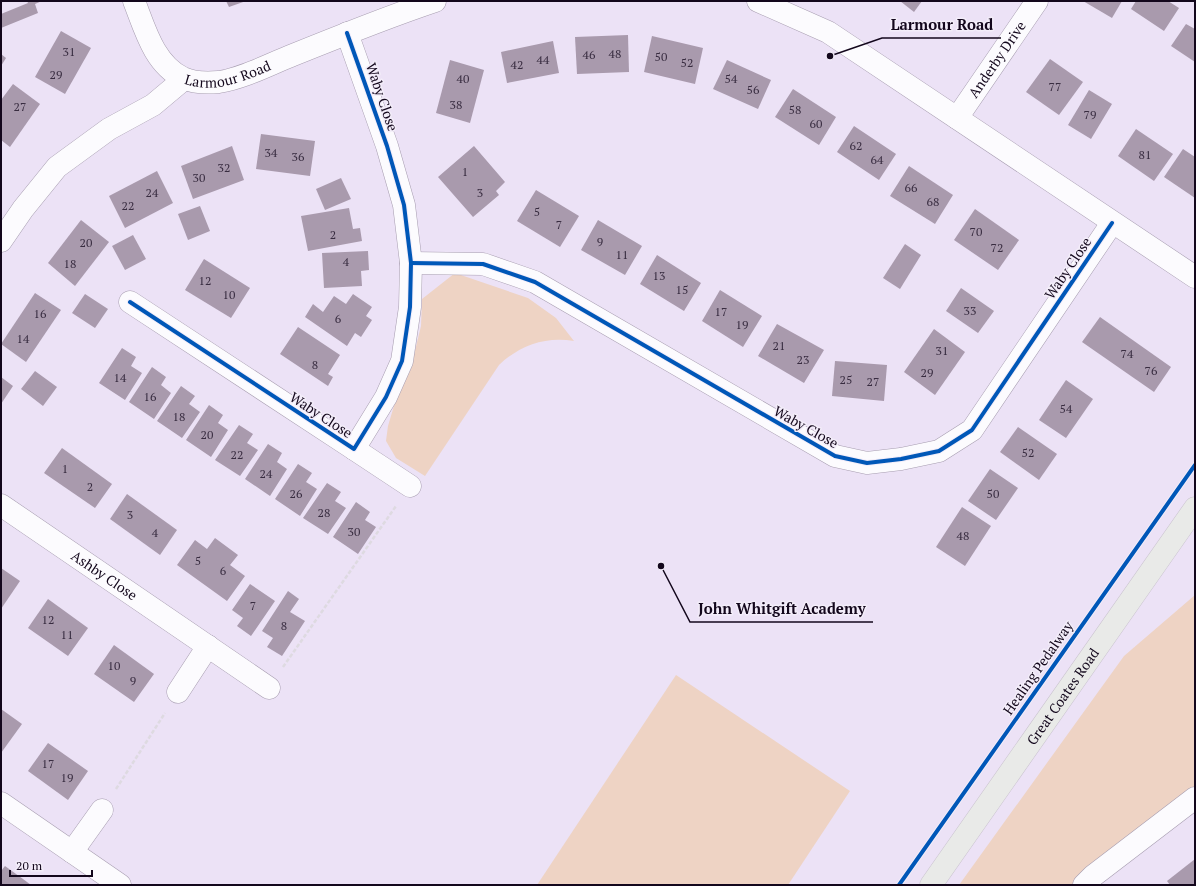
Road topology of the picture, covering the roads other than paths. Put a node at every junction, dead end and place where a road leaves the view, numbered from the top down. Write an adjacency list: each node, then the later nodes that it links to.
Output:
1 (134, 1): 6 (street)
2 (435, 1): 5 (street, Larmour Road)
3 (758, 1): 7 (street)
4 (1037, 1): 7 (street, Anderby Drive)
5 (347, 33): 6 (street, Larmour Road); 10 (street, Waby Close)
6 (184, 79): 9 (street, Larmour Road)
7 (957, 118): 8 (street)
8 (1112, 223): 10 (street, Waby Close); 11 (street)
9 (1, 241)
10 (412, 263): 13 (street, Waby Close)
11 (1195, 277)
12 (130, 302): 13 (street, Waby Close)
13 (354, 449): 14 (street, Waby Close)
14 (410, 486)
15 (1, 505): 17 (street, Ashby Close)
16 (1195, 508): 25 (main road, Great Coates Road)
17 (208, 646): 18 (street, Ashby Close); 19 (street)
18 (269, 688)
19 (178, 692)
20 (1195, 798): 26 (street)
21 (1, 802): 23 (street)
22 (102, 810): 23 (street)
23 (72, 852): 24 (street)
24 (120, 885)
25 (931, 885)
26 (1084, 885)

